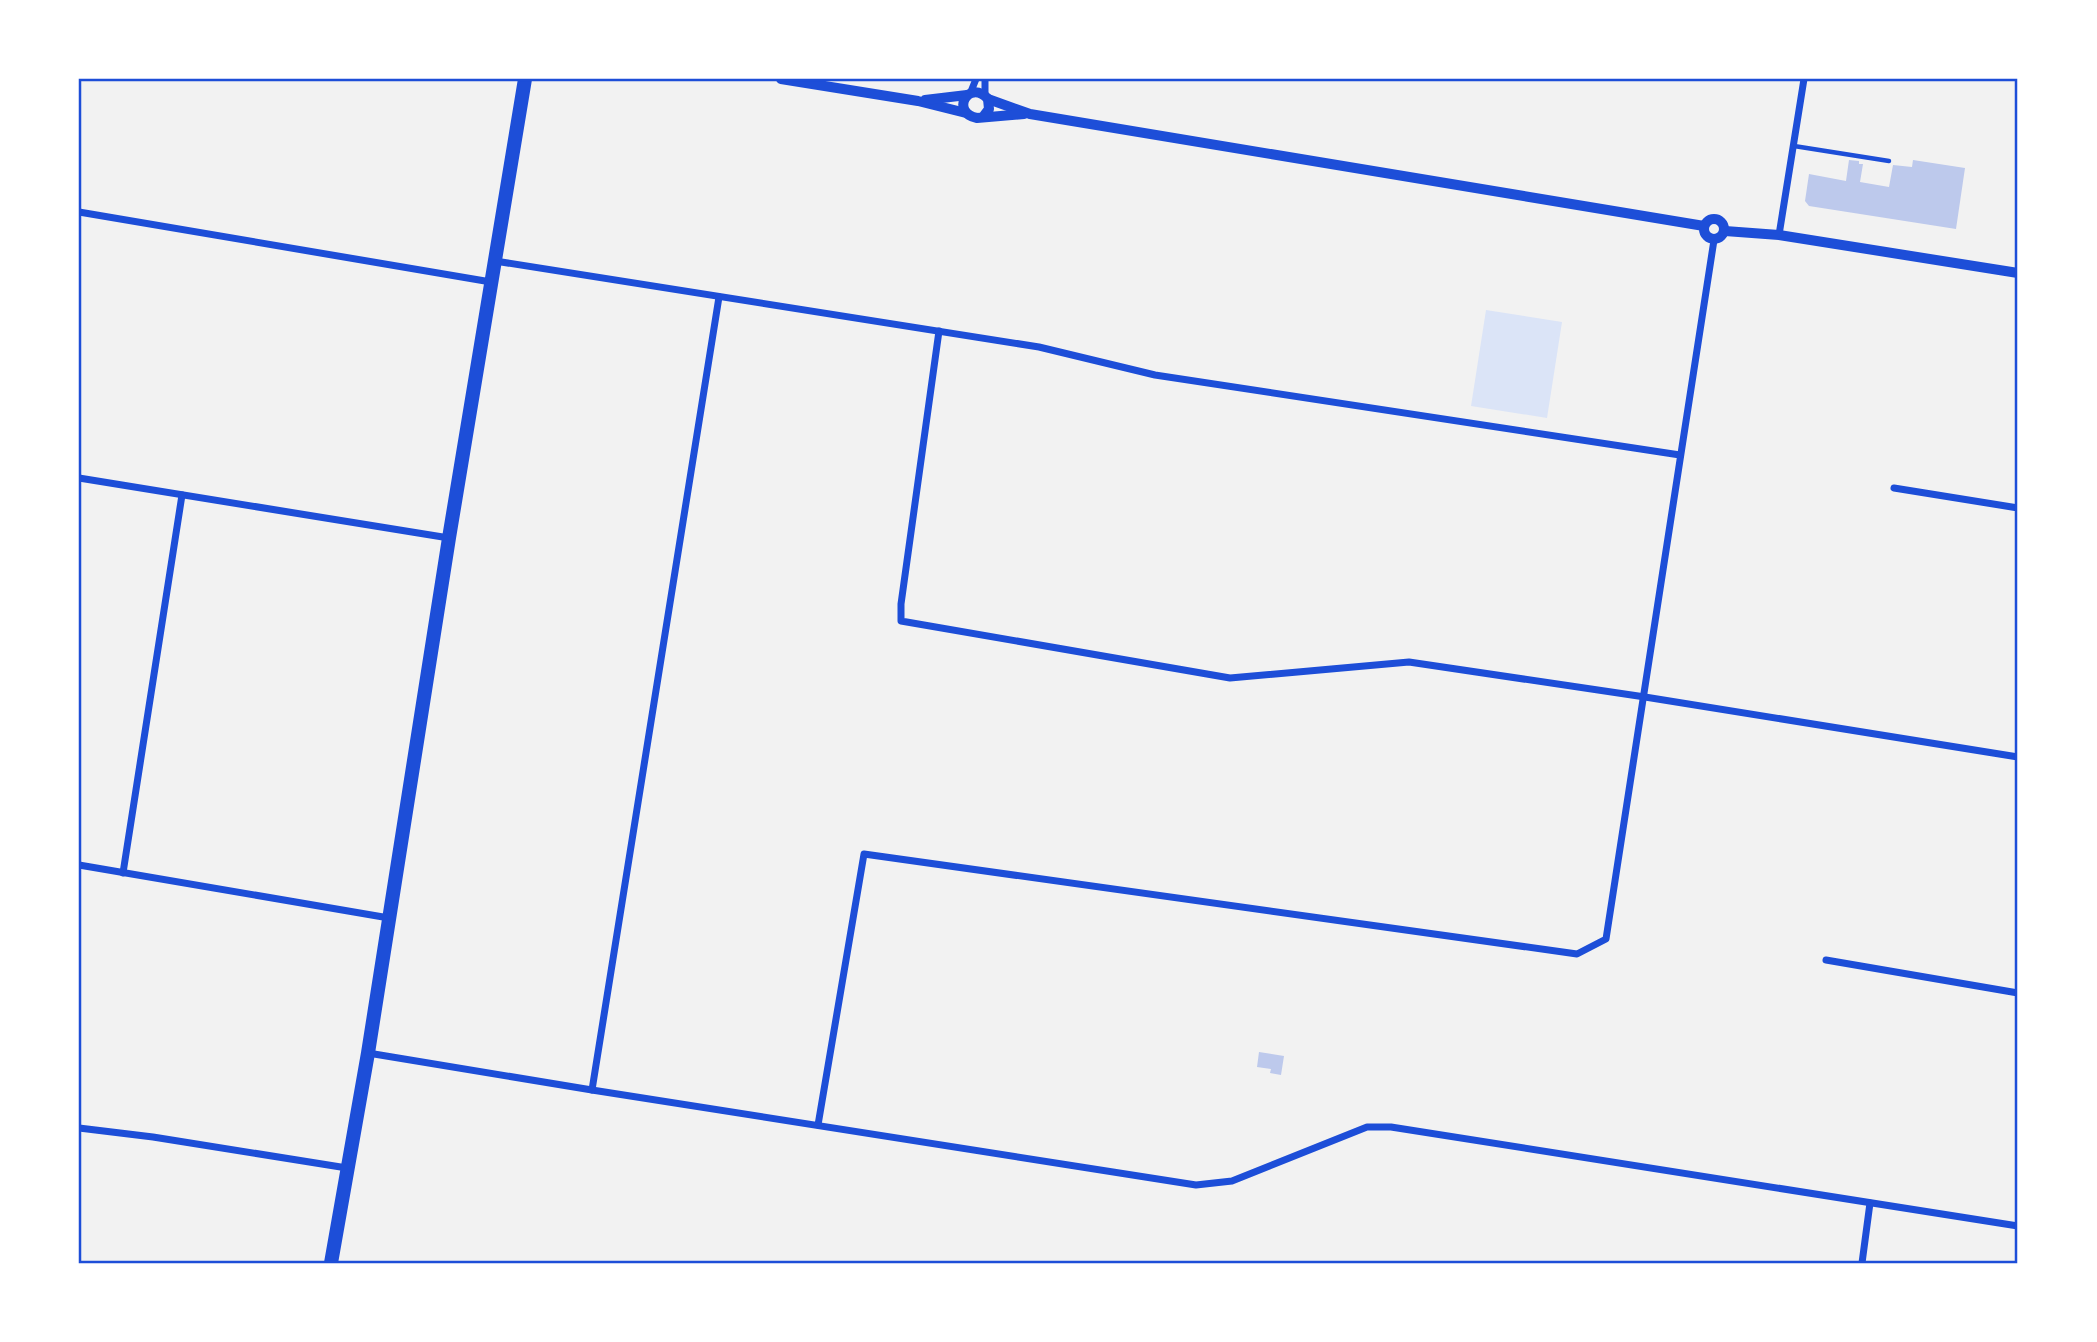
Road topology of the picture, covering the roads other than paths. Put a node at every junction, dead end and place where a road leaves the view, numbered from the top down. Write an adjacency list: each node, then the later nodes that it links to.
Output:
1 (526, 79): 19 (main road)
2 (781, 79): 8 (street)
3 (976, 79): 6 (street)
4 (985, 79): 7 (street)
5 (1804, 79): 12 (street)
6 (969, 95): 7 (street); 8 (street); 9 (street)
7 (986, 97): 10 (street); 11 (street)
8 (918, 100): 9 (street)
9 (966, 113): 11 (street)
10 (1030, 114): 11 (street); 15 (street)
11 (983, 117)
12 (1793, 146): 13 (lane); 17 (street)
13 (1889, 162)
14 (79, 212): 21 (street)
15 (1704, 226): 16 (street); 18 (street)
16 (1725, 231): 17 (street); 18 (street)
17 (1779, 235): 20 (street)
18 (1714, 240): 24 (street)
19 (495, 261): 21 (main road); 22 (street)
20 (2018, 273)
21 (491, 282): 29 (main road)
22 (719, 297): 23 (street); 38 (street)
23 (939, 331): 24 (street); 30 (street)
24 (1679, 455): 30 (street)
25 (79, 478): 27 (street)
26 (1894, 488): 28 (street)
27 (182, 495): 29 (street); 33 (street)
28 (2018, 508)
29 (449, 538): 34 (main road)
30 (1645, 697): 31 (street); 39 (street)
31 (2018, 757)
32 (79, 865): 33 (street)
33 (123, 873): 34 (street)
34 (389, 918): 37 (main road)
35 (1826, 960): 36 (street)
36 (2018, 993)
37 (368, 1053): 38 (street); 41 (main road)
38 (592, 1090): 39 (street)
39 (818, 1125): 42 (street)
40 (79, 1128): 41 (street)
41 (347, 1168): 44 (main road)
42 (1870, 1203): 43 (street); 45 (street)
43 (2018, 1226)
44 (334, 1263)
45 (1862, 1263)

